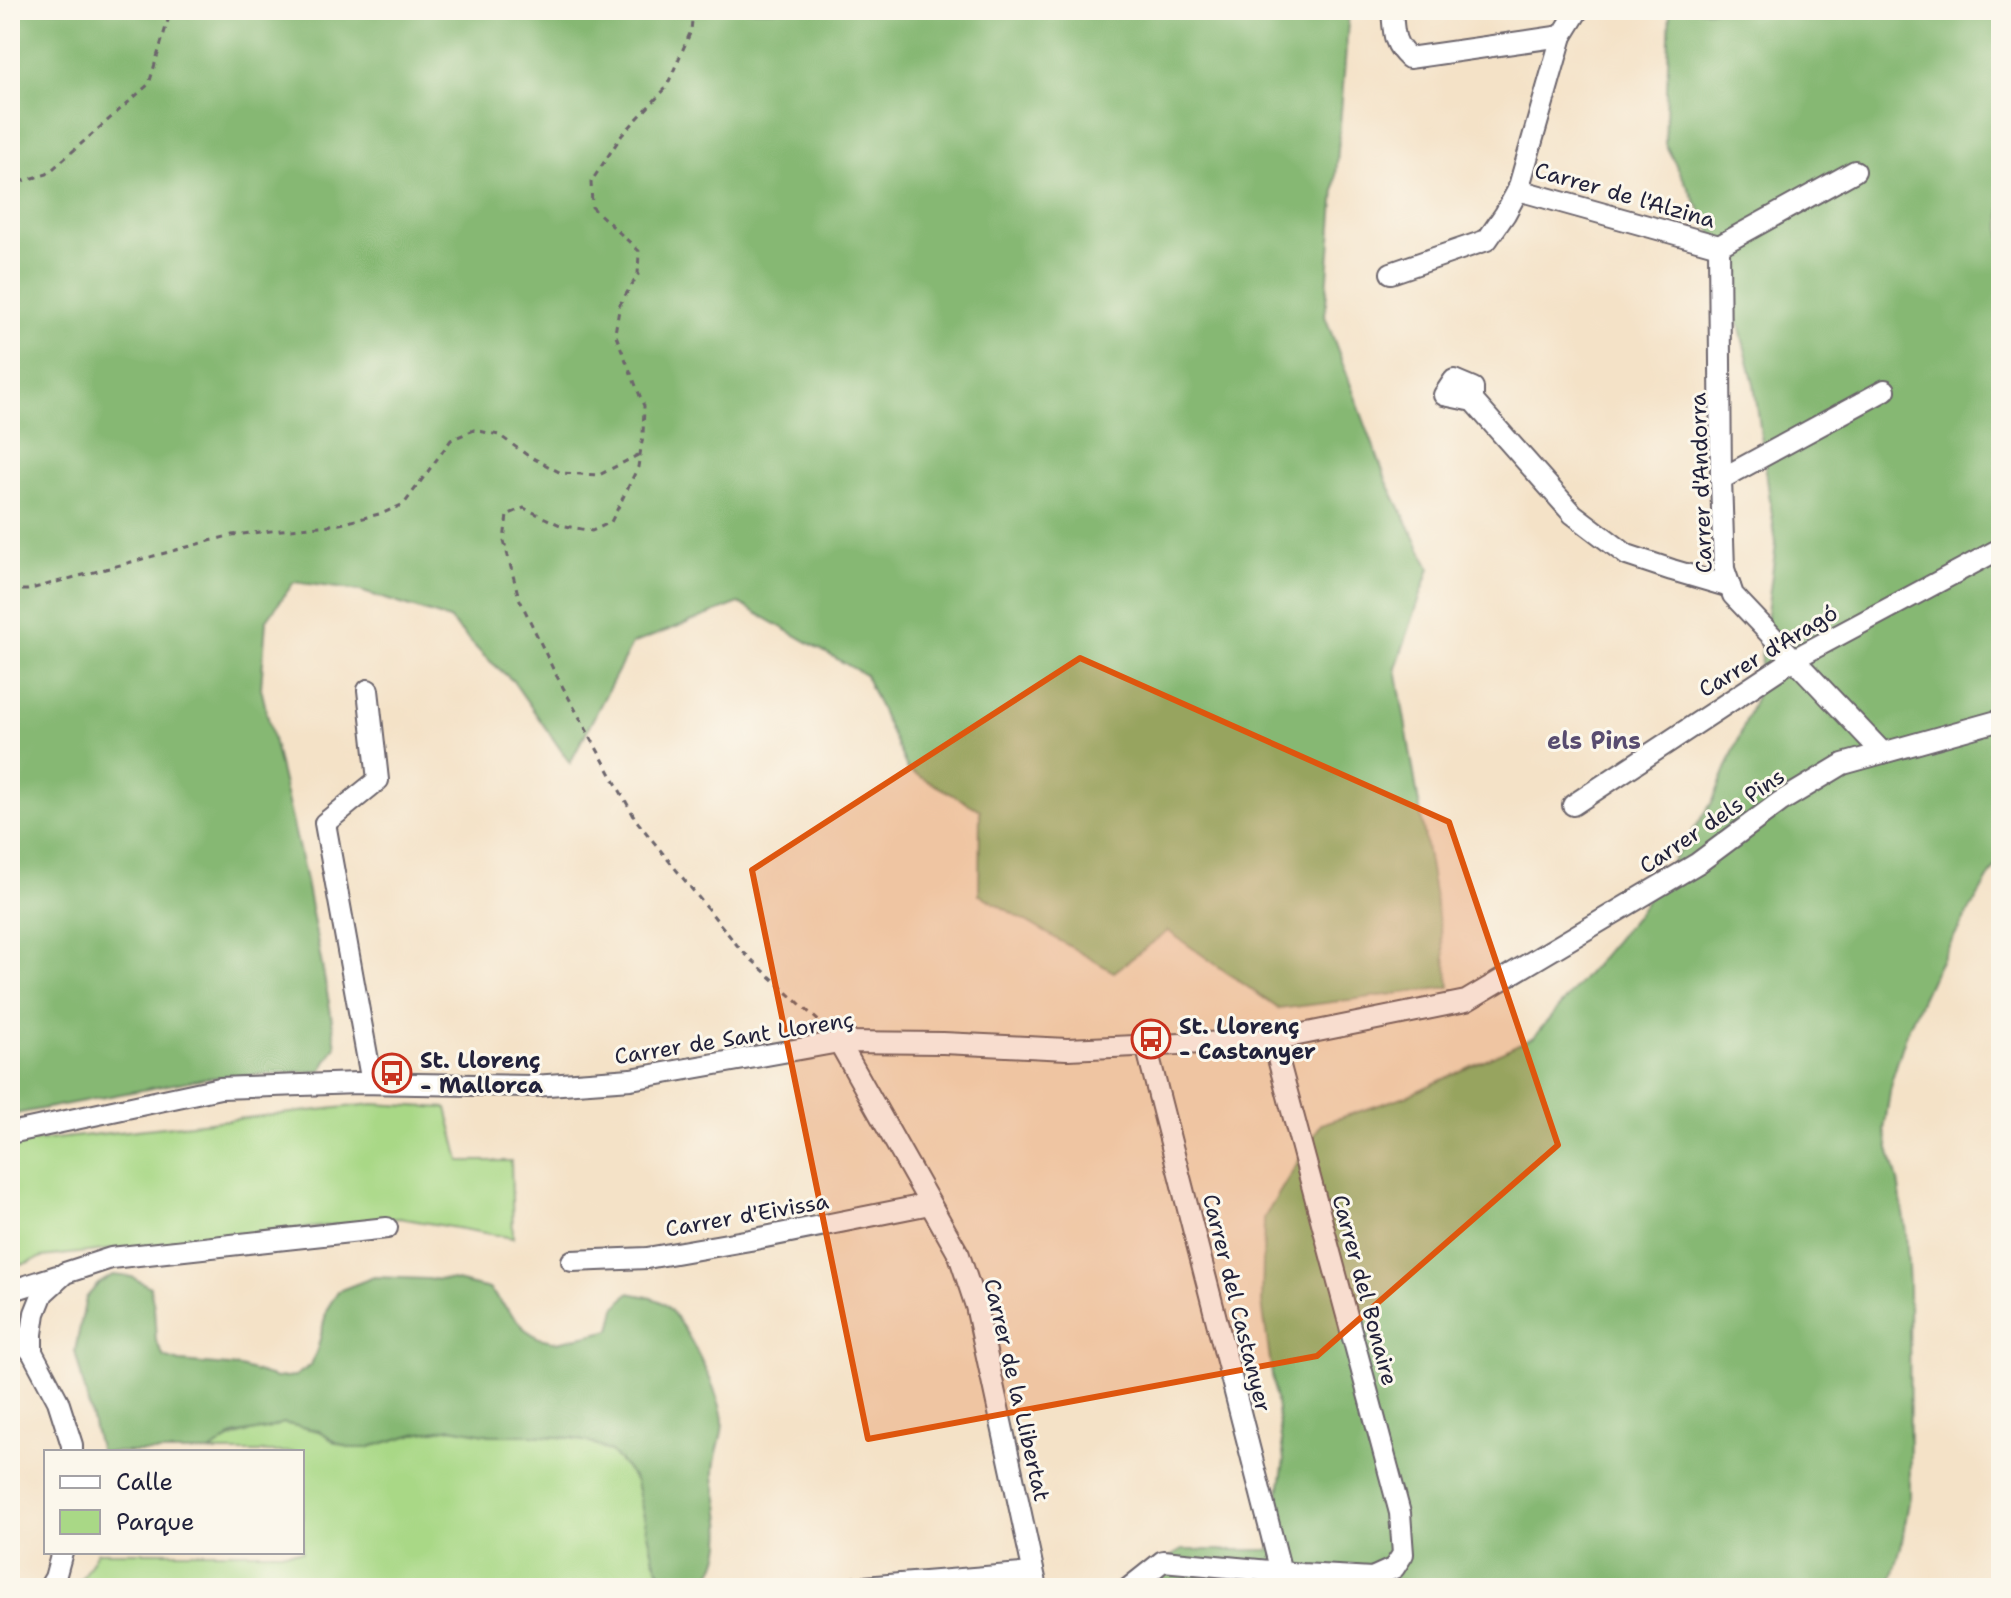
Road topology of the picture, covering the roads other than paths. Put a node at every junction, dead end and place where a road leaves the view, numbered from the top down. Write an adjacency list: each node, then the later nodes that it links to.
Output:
1 (1392, 10): 3 (street)
2 (1578, 10): 3 (street)
3 (1562, 36): 5 (street)
4 (1855, 171): 6 (street)
5 (1518, 190): 6 (street, Carrer de l'Alzina); 7 (street)
6 (1719, 246): 10 (street, Carrer d'Andorra)
7 (1391, 273)
8 (1885, 390): 10 (street)
9 (1473, 401): 12 (street)
10 (1721, 479): 12 (street, Carrer d'Andorra)
11 (1996, 551): 13 (street, Carrer d'Aragó)
12 (1730, 587): 13 (street, Carrer d'Andorra)
13 (1794, 659): 16 (street, Carrer d'Andorra); 17 (street, Carrer d'Aragó)
14 (368, 690): 22 (street)
15 (2001, 720): 16 (street, Carrer dels Pins)
16 (1883, 753): 18 (street, Carrer dels Pins)
17 (1573, 805)
18 (1466, 1001): 19 (street, Carrer de Sant Llorenç)
19 (1273, 1040): 21 (street, Carrer de Sant Llorenç); 33 (street, Carrer del Bonaire)
20 (839, 1042): 21 (street, Carrer de Sant Llorenç); 22 (street, Carrer de Sant Llorenç); 24 (street, Carrer de la Llibertat)
21 (1146, 1045): 33 (street, Carrer del Castanyer)
22 (372, 1083): 23 (street, Carrer de Sant Llorenç)
23 (10, 1133)
24 (930, 1204): 26 (street, Carrer d'Eivissa); 34 (street, Carrer de la Llibertat)
25 (387, 1228): 27 (street)
26 (572, 1261)
27 (65, 1273): 28 (street); 30 (street)
28 (10, 1291)
29 (10, 1328): 30 (street)
30 (32, 1352): 31 (street)
31 (72, 1450)
32 (61, 1554): 35 (street)
33 (1281, 1572): 37 (street)
34 (1035, 1580): 36 (street)
35 (49, 1588)
36 (852, 1588)
37 (1129, 1588)

